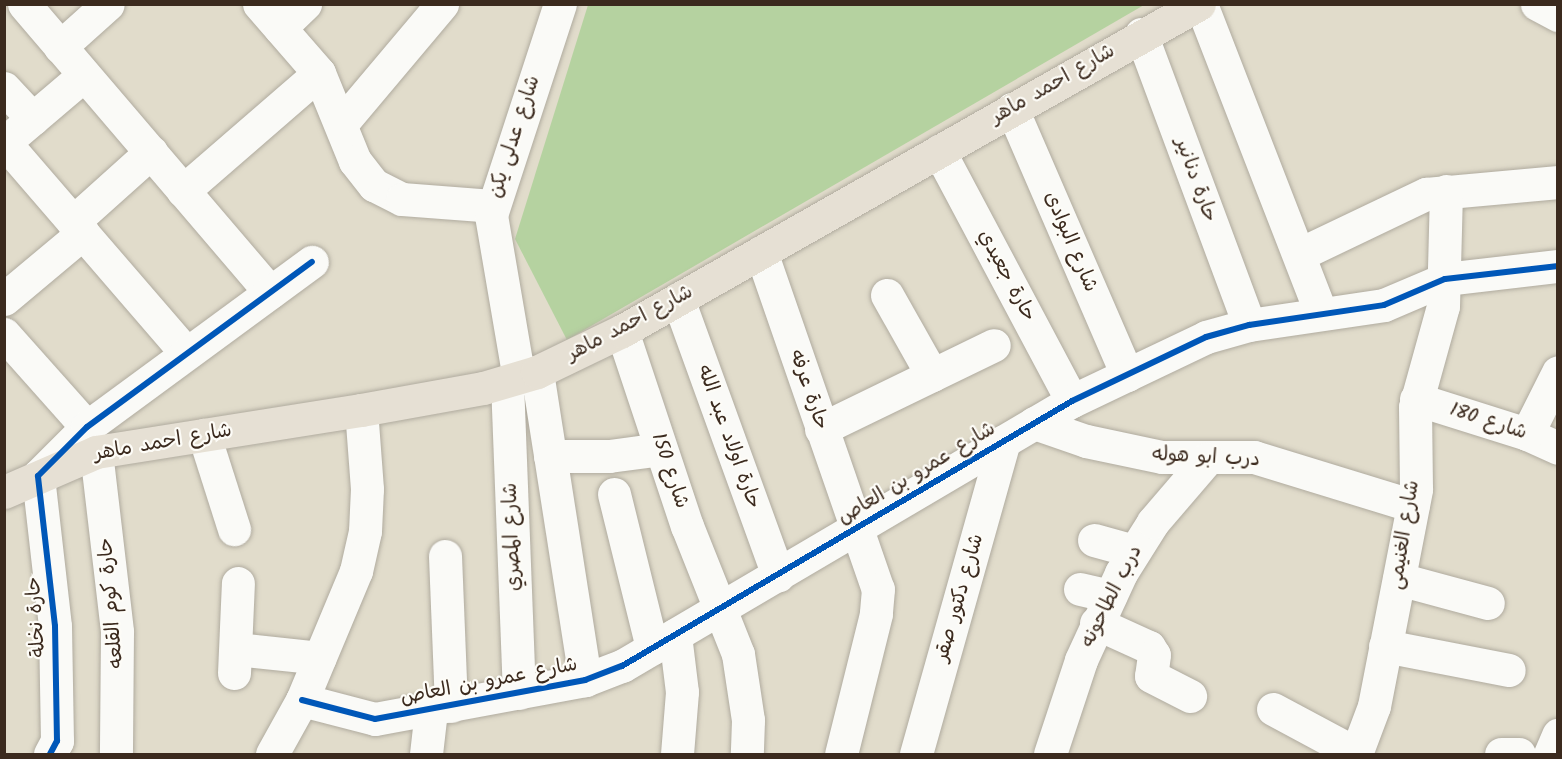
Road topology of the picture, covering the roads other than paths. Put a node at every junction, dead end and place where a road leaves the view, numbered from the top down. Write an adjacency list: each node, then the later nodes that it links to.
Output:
1 (24, 4): 11 (street)
2 (305, 4): 9 (street)
3 (442, 4): 17 (street)
4 (560, 4): 24 (street, شارع عدلى يكن)
5 (1200, 4): 10 (main road, شارع احمد ماهر); 27 (street)
6 (1537, 5): 8 (street)
7 (102, 6): 11 (street)
8 (1557, 15)
9 (269, 16): 12 (street)
10 (1141, 34): 15 (main road, شارع احمد ماهر); 36 (street, حارة دنانير)
11 (60, 46): 13 (street)
12 (319, 74): 17 (street); 22 (street)
13 (84, 75): 16 (street); 20 (street)
14 (4, 88): 16 (street)
15 (1012, 109): 19 (main road, شارع احمد ماهر); 43 (street, شارع البوادى)
16 (33, 119): 18 (street)
17 (340, 124): 24 (street)
18 (5, 143): 25 (street)
19 (939, 151): 26 (main road, شارع احمد ماهر); 46 (street, حارة جعيدي)
20 (151, 152): 22 (street); 25 (street)
21 (1557, 182): 23 (street)
22 (183, 191): 31 (street)
23 (1446, 191): 27 (street); 30 (street, شارع الغنيمى)
24 (492, 206): 44 (street, شارع عدلى يكن)
25 (78, 228): 33 (street); 40 (street)
26 (761, 252): 34 (main road, شارع احمد ماهر); 49 (street, حارة عرفه)
27 (1300, 254): 35 (street)
28 (312, 262): 31 (street)
29 (1557, 266): 30 (street, شارع عمرو بن العاص)
30 (1445, 279): 35 (street, شارع عمرو بن العاص); 45 (street, شارع الغنيمى)
31 (270, 292): 40 (street)
32 (887, 295): 42 (street)
33 (4, 299)
34 (678, 299): 37 (main road, شارع احمد ماهر); 67 (street, حارة اولاد عبد الله)
35 (1321, 314): 36 (street, شارع عمرو بن العاص)
36 (1249, 325): 43 (street, شارع عمرو بن العاص)
37 (622, 331): 44 (main road, شارع احمد ماهر); 55 (street, شارع 150)
38 (4, 334): 52 (street)
39 (994, 345): 42 (street)
40 (186, 353): 52 (street)
41 (1557, 372): 50 (street)
42 (932, 375): 49 (street)
43 (1127, 375): 46 (street, شارع عمرو بن العاص)
44 (521, 378): 47 (main road, شارع احمد ماهر); 56 (street); 78 (street, شارع المصري)
45 (1416, 399): 50 (street, شارع 180); 61 (street, شارع الغنيمى)
46 (1072, 401): 48 (street, شارع عمرو بن العاص)
47 (362, 410): 51 (main road, شارع احمد ماهر); 75 (street)
48 (1034, 423): 53 (street, شارع عمرو بن العاص); 57 (street, درب ابو هوله)
49 (822, 429): 63 (street, حارة عرفه)
50 (1527, 434): 54 (street, شارع 180)
51 (204, 435): 52 (main road, شارع احمد ماهر); 62 (street)
52 (91, 439): 58 (main road, شارع احمد ماهر); 85 (street, حارة كوم القلعه)
53 (1004, 441): 63 (street, شارع عمرو بن العاص); 91 (street, شارع دكتور صقر)
54 (1557, 448)
55 (661, 449): 56 (street); 72 (street, شارع 150)
56 (550, 456): 77 (street)
57 (1207, 459): 61 (street, درب ابو هوله); 65 (street, درب الطاحونه)
58 (38, 476): 59 (main road, شارع احمد ماهر); 84 (street, حارة نخلة)
59 (4, 492)
60 (614, 494): 73 (street)
61 (1413, 506): 68 (street, شارع الغنيمى)
62 (234, 529)
63 (856, 529): 67 (street, شارع عمرو بن العاص); 90 (street, حارة عرفه)
64 (1094, 540): 65 (street)
65 (1134, 551): 70 (street, درب الطاحونه)
66 (446, 556): 81 (street)
67 (778, 576): 72 (street, شارع عمرو بن العاص)
68 (1399, 579): 71 (street); 74 (street, شارع الغنيمى)
69 (238, 583): 75 (street)
70 (1095, 602): 79 (street); 92 (street, درب الطاحونه)
71 (1488, 603)
72 (720, 609): 73 (street, شارع عمرو بن العاص); 89 (street, شارع 150)
73 (663, 642): 77 (street, شارع عمرو بن العاص); 88 (street)
74 (1385, 646): 76 (street); 93 (street, شارع الغنيمى)
75 (320, 658): 80 (street)
76 (1509, 670)
77 (585, 681): 78 (street, شارع عمرو بن العاص)
78 (519, 693): 81 (street, شارع عمرو بن العاص)
79 (1190, 696)
80 (302, 700): 81 (street, شارع عمرو بن العاص); 86 (street)
81 (441, 708): 87 (street)
82 (1273, 709): 93 (street)
83 (1557, 735): 96 (street)
84 (50, 754)
85 (116, 754)
86 (272, 754)
87 (426, 754)
88 (677, 754)
89 (747, 754)
90 (841, 754)
91 (916, 754)
92 (1050, 754)
93 (1356, 754)
94 (1501, 754): 95 (street)
95 (1519, 754)
96 (1550, 754)

